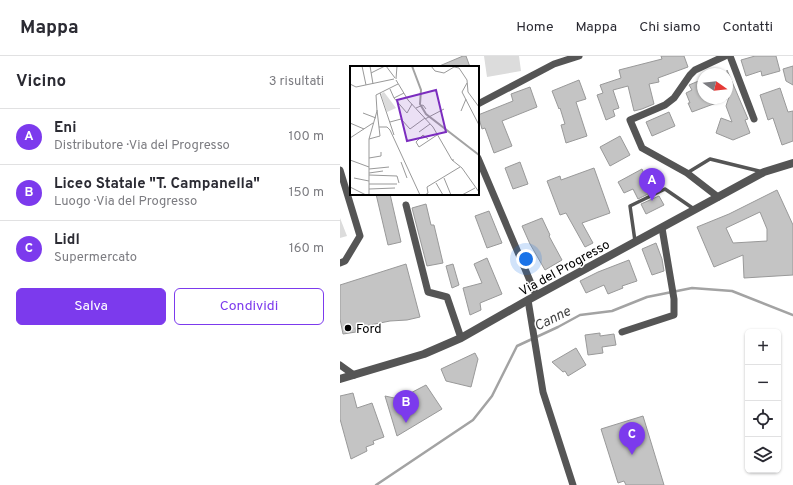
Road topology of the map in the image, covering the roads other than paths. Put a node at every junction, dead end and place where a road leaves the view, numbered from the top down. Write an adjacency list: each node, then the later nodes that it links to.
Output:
1 (579, 56): 4 (street)
2 (725, 56): 10 (street)
3 (730, 56): 5 (street)
4 (479, 103)
5 (754, 119)
6 (479, 160): 17 (street)
7 (793, 163): 9 (street, Via del Progresso)
8 (340, 170): 16 (street)
9 (764, 172): 10 (lane); 11 (street, Via del Progresso)
10 (687, 173): 11 (street)
11 (718, 197): 13 (street, Via del Progresso)
12 (406, 205): 20 (street)
13 (695, 209): 14 (street, Via del Progresso); 15 (lane)
14 (662, 228): 15 (street, Via del Progresso); 19 (street)
15 (635, 242): 17 (street, Via del Progresso)
16 (340, 263)
17 (536, 295): 18 (street, Via del Progresso)
18 (528, 300): 20 (street, Via del Progresso); 24 (street)
19 (622, 332)
20 (461, 338): 22 (street, Via del Progresso)
21 (340, 365): 22 (street)
22 (354, 374): 23 (street, Via del Progresso)
23 (340, 379)
24 (573, 485)

